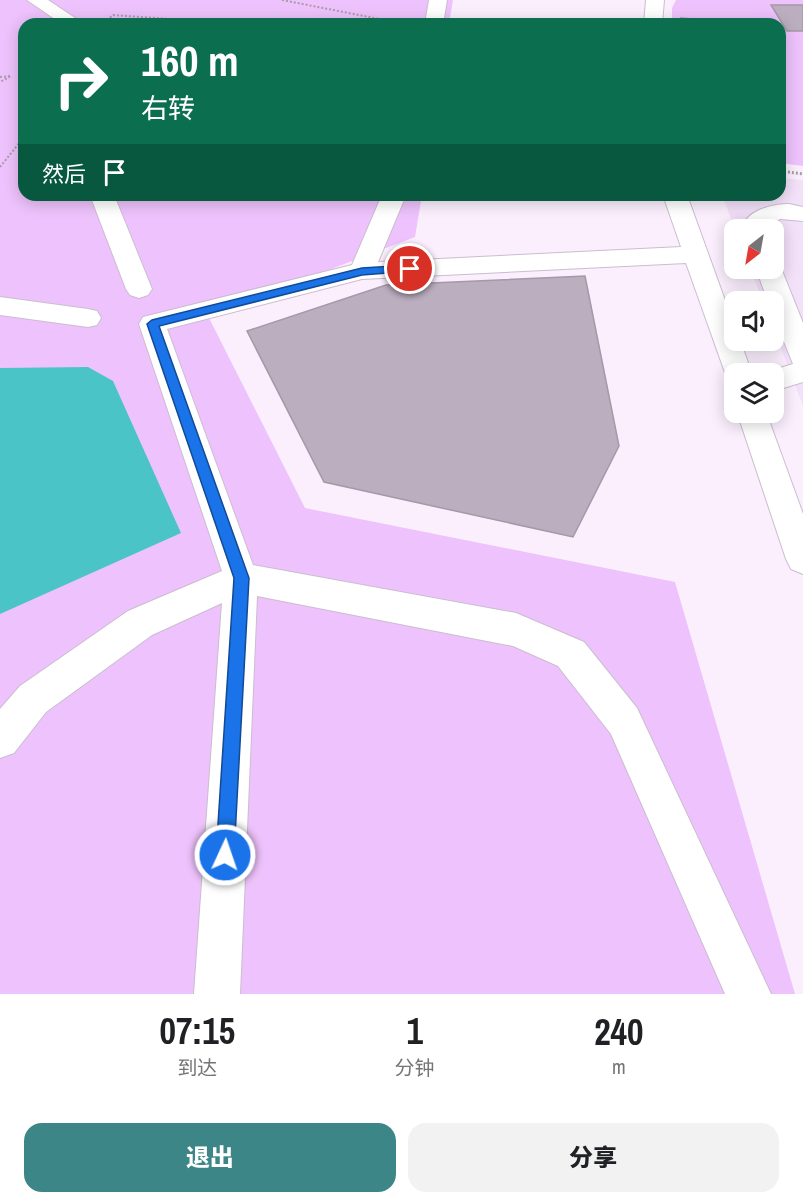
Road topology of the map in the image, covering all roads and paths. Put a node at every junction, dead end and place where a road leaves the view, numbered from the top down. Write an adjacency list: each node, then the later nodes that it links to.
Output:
1 (36, 0): 5 (street)
2 (282, 0): 8 (path)
3 (438, 0): 9 (street)
4 (655, 0): 10 (street)
5 (65, 18)
6 (109, 18): 7 (path)
7 (155, 18)
8 (374, 18)
9 (435, 18)
10 (654, 18)
11 (0, 77): 12 (path)
12 (0, 82)
13 (18, 144): 14 (path)
14 (0, 167)
15 (786, 172): 16 (path)
16 (803, 174)
17 (104, 201): 25 (street)
18 (391, 201): 23 (street)
19 (677, 201): 22 (street)
20 (803, 214): 21 (street)
21 (760, 219)
22 (696, 254): 23 (street); 29 (street)
23 (362, 271): 34 (street)
24 (772, 279): 28 (street)
25 (140, 289)
26 (0, 306): 27 (street)
27 (88, 318)
28 (803, 357)
29 (734, 363)
30 (803, 372): 31 (street)
31 (784, 377)
32 (755, 423): 33 (street)
33 (803, 560)
34 (241, 578): 35 (street); 36 (street); 37 (street)
35 (0, 739)
36 (218, 994)
37 (748, 994)

